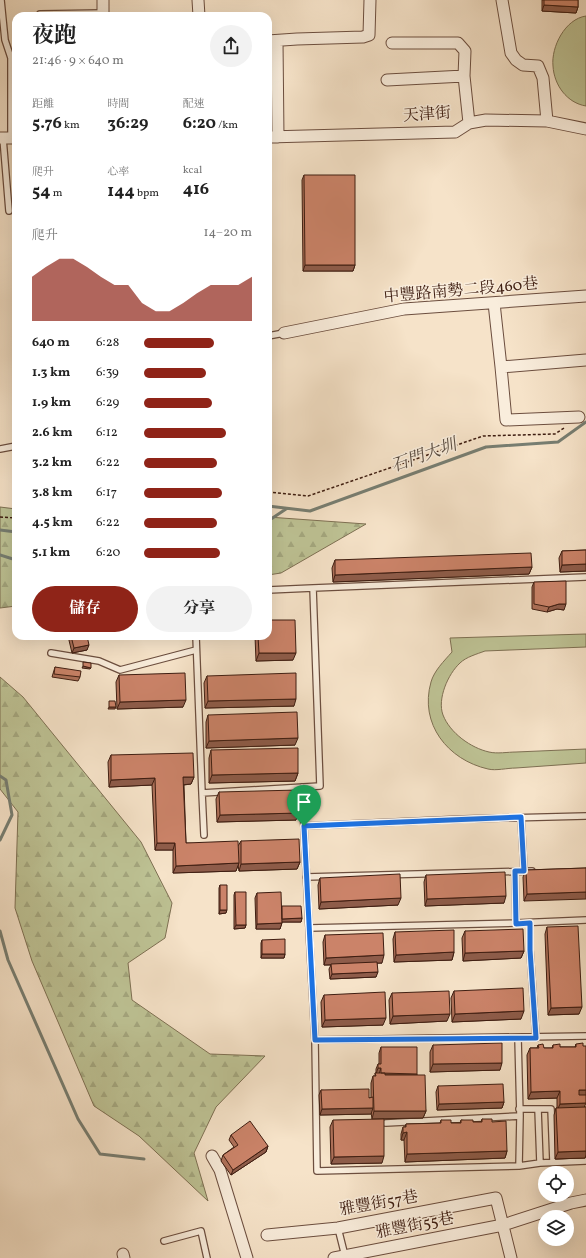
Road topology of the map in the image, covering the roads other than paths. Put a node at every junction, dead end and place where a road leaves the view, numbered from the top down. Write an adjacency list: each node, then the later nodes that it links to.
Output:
1 (1, 0): 8 (lane)
2 (103, 0): 6 (street)
3 (198, 0): 7 (street)
4 (370, 0): 9 (street)
5 (502, 0): 15 (street)
6 (103, 12)
7 (199, 12)
8 (2, 40): 11 (lane)
9 (273, 41): 18 (street)
10 (392, 43): 12 (street)
11 (12, 65)
12 (464, 76): 13 (street); 16 (street)
13 (387, 80)
14 (12, 95): 19 (lane)
15 (547, 121): 16 (street, 天津街); 17 (street, 天津街)
16 (469, 123): 18 (street, 天津街)
17 (586, 129)
18 (273, 137)
19 (7, 138): 20 (lane)
20 (9, 211)
21 (586, 296): 22 (street, 中豐路南勢二段460巷)
22 (494, 303): 23 (street, 中豐路南勢二段460巷); 26 (street)
23 (284, 333): 24 (lane, 中豐路南勢二段460巷)
24 (272, 335)
25 (586, 360): 26 (street)
26 (501, 367): 27 (street)
27 (579, 417)
28 (12, 447): 29 (lane)
29 (0, 449)
30 (586, 577): 31 (lane)
31 (313, 588): 32 (lane); 36 (lane)
32 (272, 590)
33 (196, 640): 34 (lane)
34 (196, 650): 35 (lane); 37 (lane)
35 (51, 653)
36 (302, 788): 37 (lane); 40 (lane)
37 (202, 793): 41 (lane)
38 (586, 816): 39 (lane)
39 (521, 817): 40 (lane); 43 (lane)
40 (304, 826): 45 (lane)
41 (204, 835)
42 (515, 871): 43 (lane); 45 (lane); 48 (lane)
43 (524, 871): 44 (lane)
44 (540, 871)
45 (306, 877): 49 (lane)
46 (586, 920): 47 (lane)
47 (530, 923): 48 (lane); 52 (lane)
48 (516, 924): 49 (lane)
49 (309, 928): 53 (lane)
50 (586, 1036): 52 (lane)
51 (518, 1038): 52 (lane); 53 (lane); 54 (lane)
52 (536, 1038)
53 (315, 1040): 62 (lane)
54 (520, 1109): 55 (lane); 56 (lane)
55 (538, 1109): 60 (lane); 61 (lane)
56 (520, 1116): 57 (lane); 62 (lane)
57 (386, 1123)
58 (212, 1156): 70 (street)
59 (586, 1161): 60 (lane)
60 (552, 1162): 61 (lane)
61 (540, 1163): 62 (lane)
62 (520, 1166)
63 (586, 1200): 64 (street, 雅豐街55巷)
64 (503, 1225): 65 (street, 雅豐街57巷); 68 (street, 雅豐街55巷); 71 (street)
65 (338, 1228): 66 (street, 雅豐街57巷); 68 (lane)
66 (267, 1235)
67 (164, 1240): 69 (lane)
68 (339, 1257)
69 (207, 1258)
70 (247, 1258)
71 (511, 1258)

